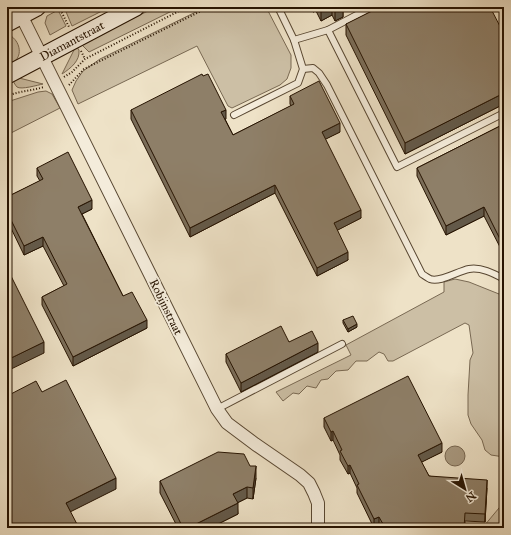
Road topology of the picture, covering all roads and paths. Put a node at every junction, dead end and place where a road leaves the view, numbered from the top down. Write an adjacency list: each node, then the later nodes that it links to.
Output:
1 (37, 7): 9 (main road)
2 (136, 7): 12 (main road, Diamantstraat)
3 (187, 7): 15 (path)
4 (209, 7): 16 (path)
5 (278, 7): 11 (lane)
6 (372, 7): 10 (lane)
7 (501, 7): 8 (lane)
8 (504, 12)
9 (15, 15): 12 (street, Robijnstraat)
10 (328, 30): 11 (lane); 18 (lane)
11 (294, 40): 13 (lane)
12 (42, 57): 14 (main road, Diamantstraat); 15 (street, Robijnstraat)
13 (303, 69): 19 (lane); 20 (lane)
14 (7, 75)
15 (55, 82): 17 (path); 22 (street, Robijnstraat)
16 (67, 86)
17 (7, 96)
18 (504, 113)
19 (234, 115)
20 (504, 279)
21 (342, 344): 22 (lane)
22 (217, 409): 23 (street, Robijnstraat)
23 (318, 528)

